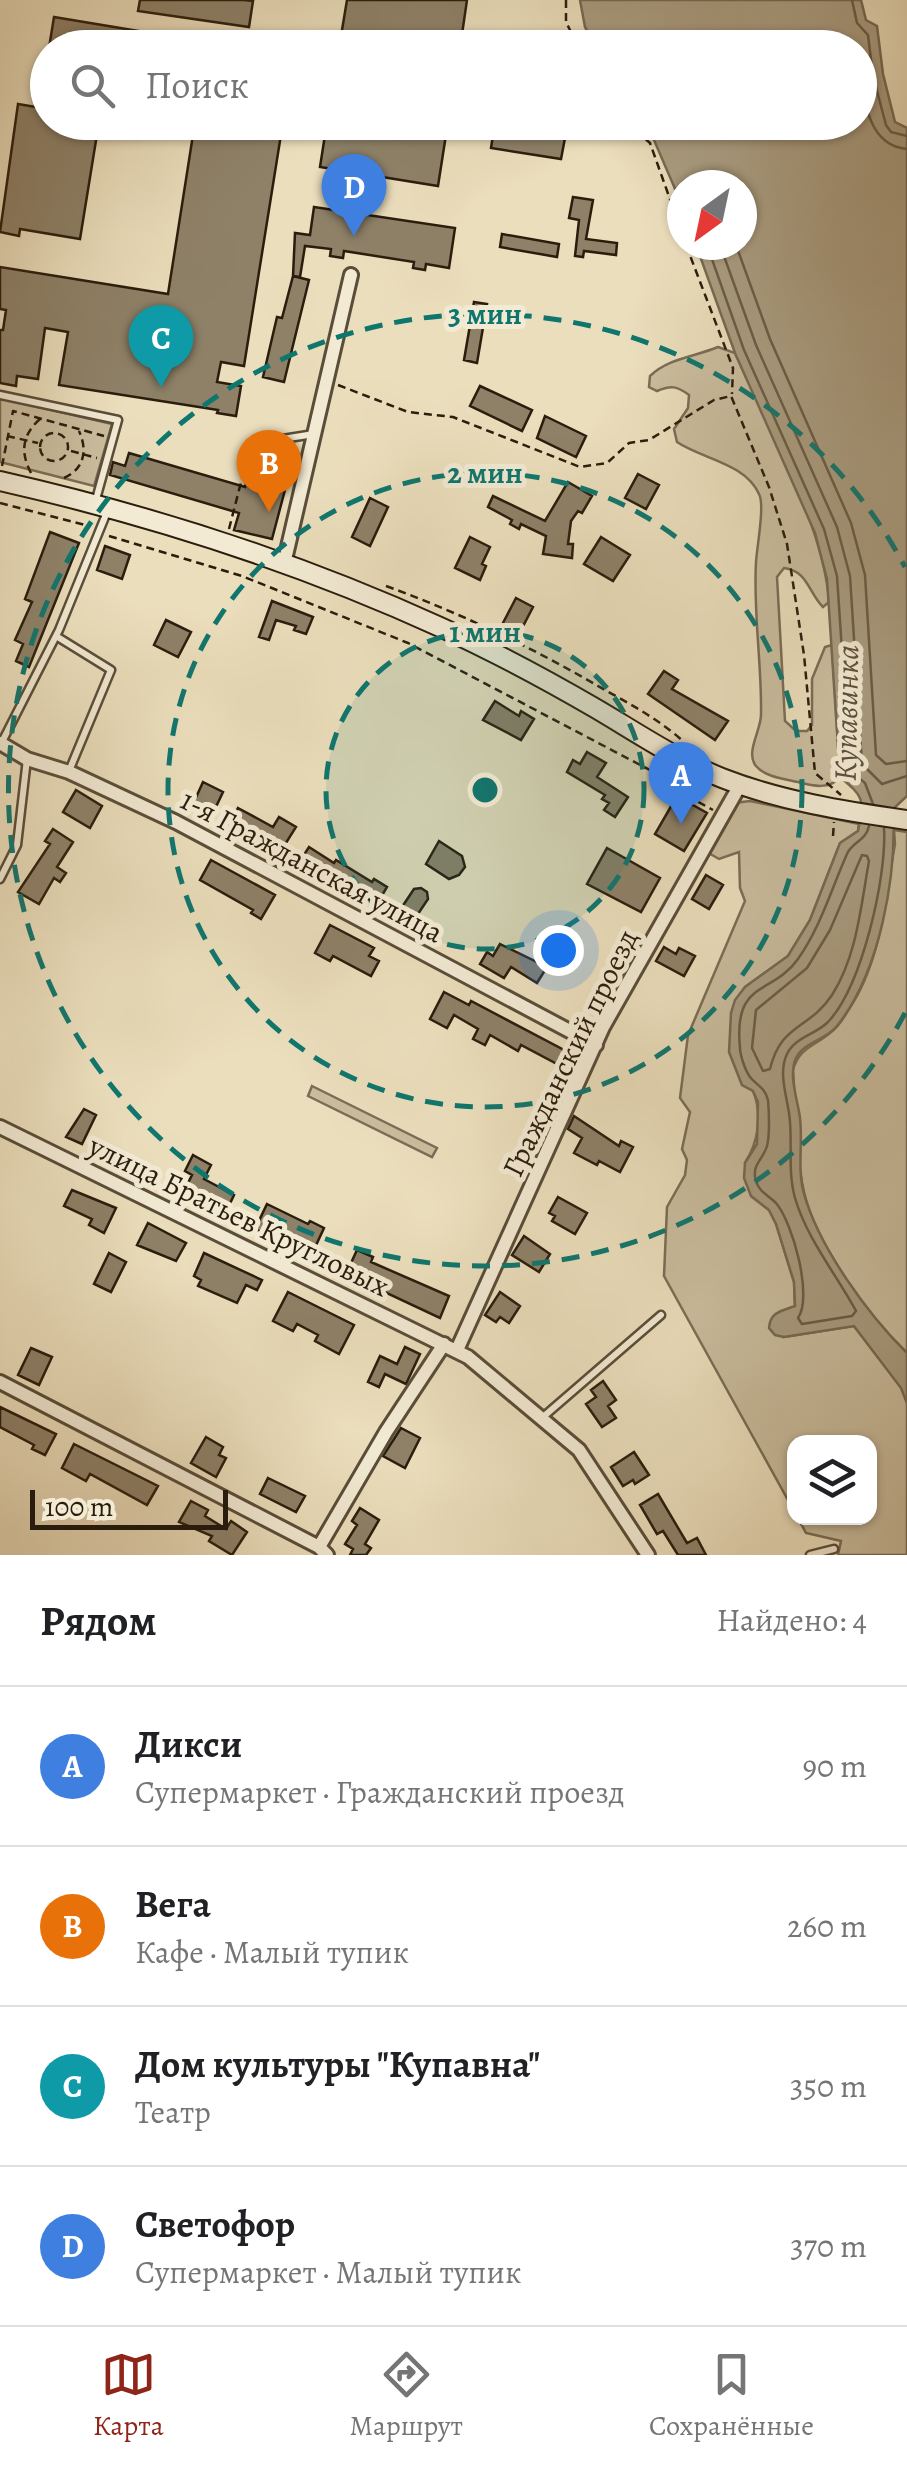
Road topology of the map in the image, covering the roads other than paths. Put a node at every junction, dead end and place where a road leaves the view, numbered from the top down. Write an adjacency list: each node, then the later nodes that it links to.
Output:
1 (351, 275): 3 (street)
2 (0, 395): 6 (lane)
3 (314, 434): 4 (lane); 7 (street)
4 (250, 444)
5 (0, 481): 6 (main road)
6 (101, 506): 7 (main road); 8 (lane)
7 (284, 564): 12 (main road)
8 (56, 636): 9 (lane); 11 (lane)
9 (1, 743): 10 (street, 1-я Гражданская улица)
10 (27, 759): 11 (street, 1-я Гражданская улица); 14 (lane)
11 (69, 772): 15 (street, 1-я Гражданская улица)
12 (740, 784): 13 (main road); 15 (street, Гражданский проезд)
13 (907, 820)
14 (0, 878)
15 (596, 1045): 18 (street, Гражданский проезд)
16 (0, 1127): 18 (street, улица Братьев Кругловых)
17 (661, 1316): 20 (lane)
18 (450, 1347): 20 (street, улица Братьев Кругловых); 22 (street, Гражданский проезд)
19 (0, 1382): 22 (street)
20 (542, 1418): 23 (street, улица Братьев Кругловых)
21 (834, 1549): 24 (lane)
22 (323, 1551)
23 (648, 1555)
24 (810, 1555)

